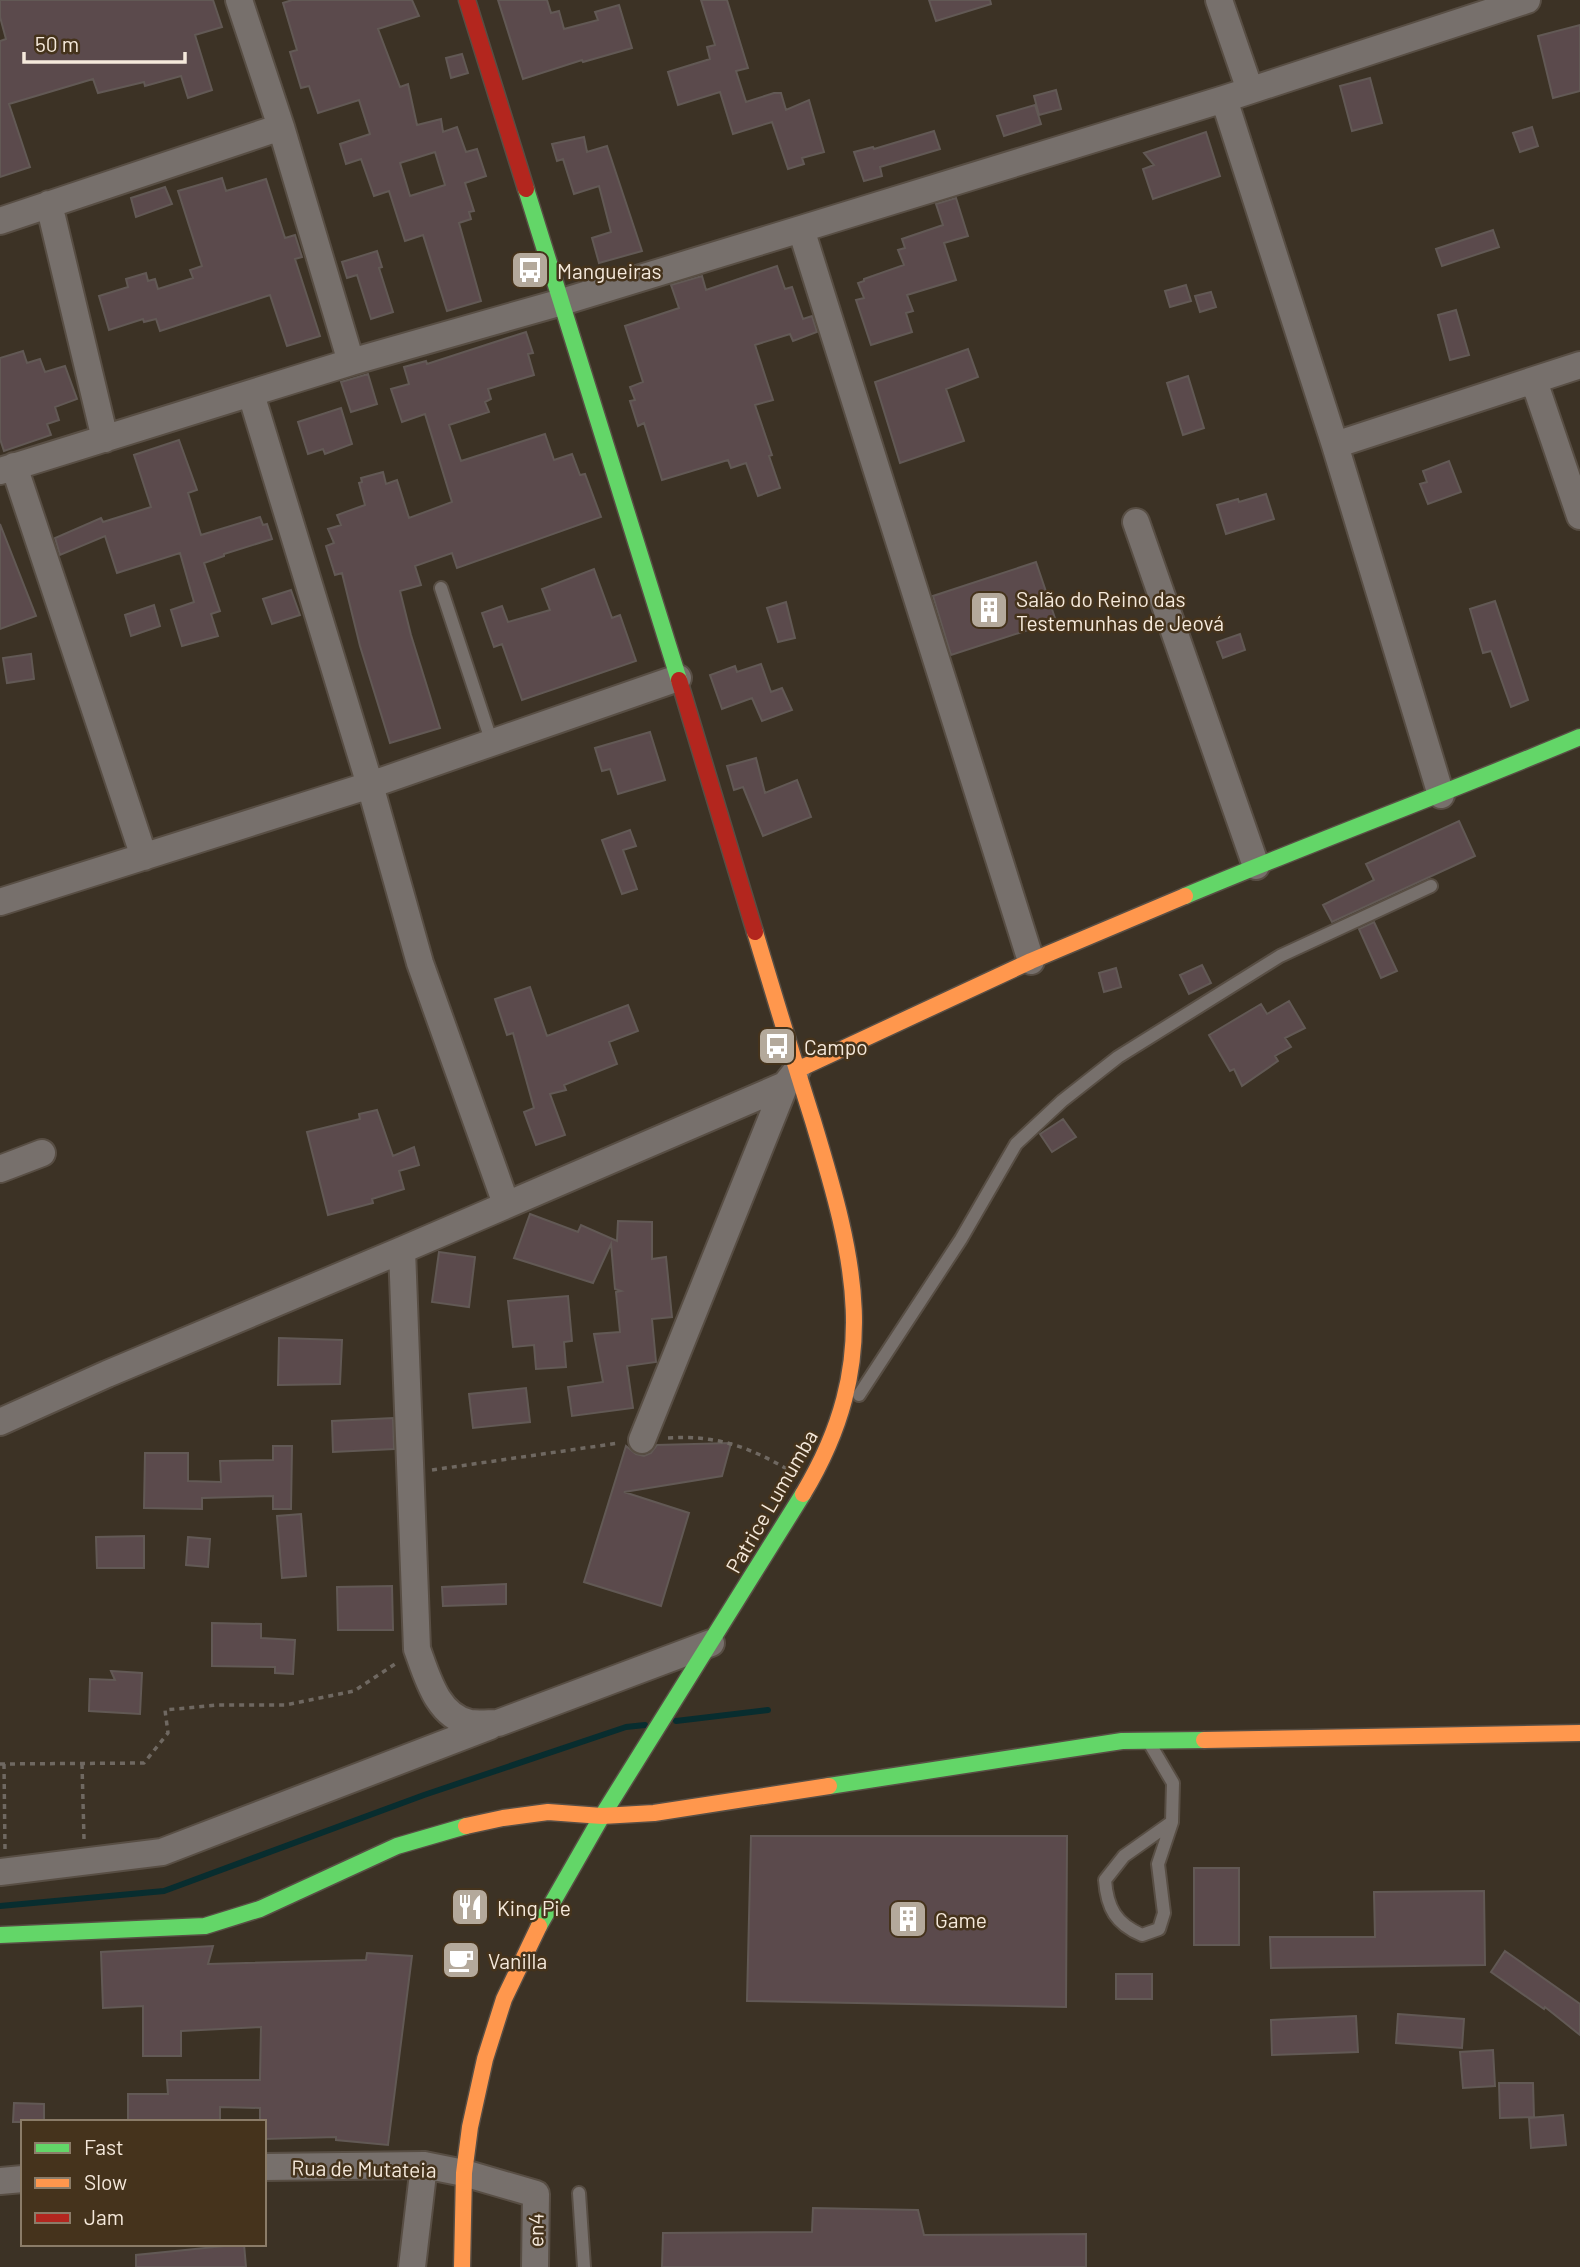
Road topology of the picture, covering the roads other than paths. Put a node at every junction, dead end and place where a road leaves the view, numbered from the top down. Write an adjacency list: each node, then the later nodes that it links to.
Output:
1 (239, 0): 7 (street)
2 (467, 0): 11 (street, Patrice Lumumba)
3 (1219, 0): 5 (street)
4 (1527, 0): 5 (street)
5 (1250, 90): 6 (street)
6 (1224, 99): 10 (street); 17 (street)
7 (281, 128): 8 (street); 12 (street)
8 (49, 204): 9 (street); 16 (street)
9 (0, 221)
10 (801, 229): 11 (street); 31 (street)
11 (562, 302): 12 (street); 22 (street, Patrice Lumumba)
12 (351, 362): 15 (street)
13 (1580, 365): 14 (street)
14 (1534, 380): 17 (street); 19 (street)
15 (251, 394): 16 (street); 25 (street)
16 (105, 439): 18 (street)
17 (1335, 445): 26 (street)
18 (7, 469): 27 (street)
19 (1580, 516)
20 (1136, 522): 28 (street)
21 (441, 588): 24 (lane)
22 (678, 678): 24 (street); 32 (street, Patrice Lumumba)
23 (1580, 737): 26 (street)
24 (492, 743): 25 (street)
25 (370, 785): 27 (street); 35 (street)
26 (1441, 795): 28 (street)
27 (144, 857): 30 (street)
28 (1256, 866): 31 (street)
29 (1431, 886): 38 (lane)
30 (0, 902)
31 (1031, 961): 32 (street)
32 (791, 1077): 35 (street); 38 (street, Patrice Lumumba); 39 (street)
33 (42, 1153): 34 (street)
34 (0, 1169)
35 (506, 1204): 36 (street)
36 (402, 1250): 37 (street); 41 (street)
37 (0, 1422)
38 (836, 1430): 40 (street, Patrice Lumumba)
39 (642, 1440)
40 (711, 1643): 41 (street); 44 (street, Patrice Lumumba)
41 (498, 1723): 46 (street)
42 (1580, 1733): 43 (street)
43 (1148, 1741): 44 (street); 45 (lane)
44 (602, 1816): 47 (street); 50 (street)
45 (1172, 1822): 45 (lane)
46 (3, 1872)
47 (0, 1935)
48 (424, 2165): 49 (street, Rua de Mutateia); 50 (street, Rua de Mutateia); 55 (street)
49 (266, 2167)
50 (464, 2173): 54 (street, Rua de Mutateia); 56 (street)
51 (21, 2179): 52 (street)
52 (0, 2180)
53 (579, 2193): 58 (lane)
54 (536, 2194): 57 (street, en4)
55 (412, 2267)
56 (462, 2267)
57 (535, 2267)
58 (584, 2267)

